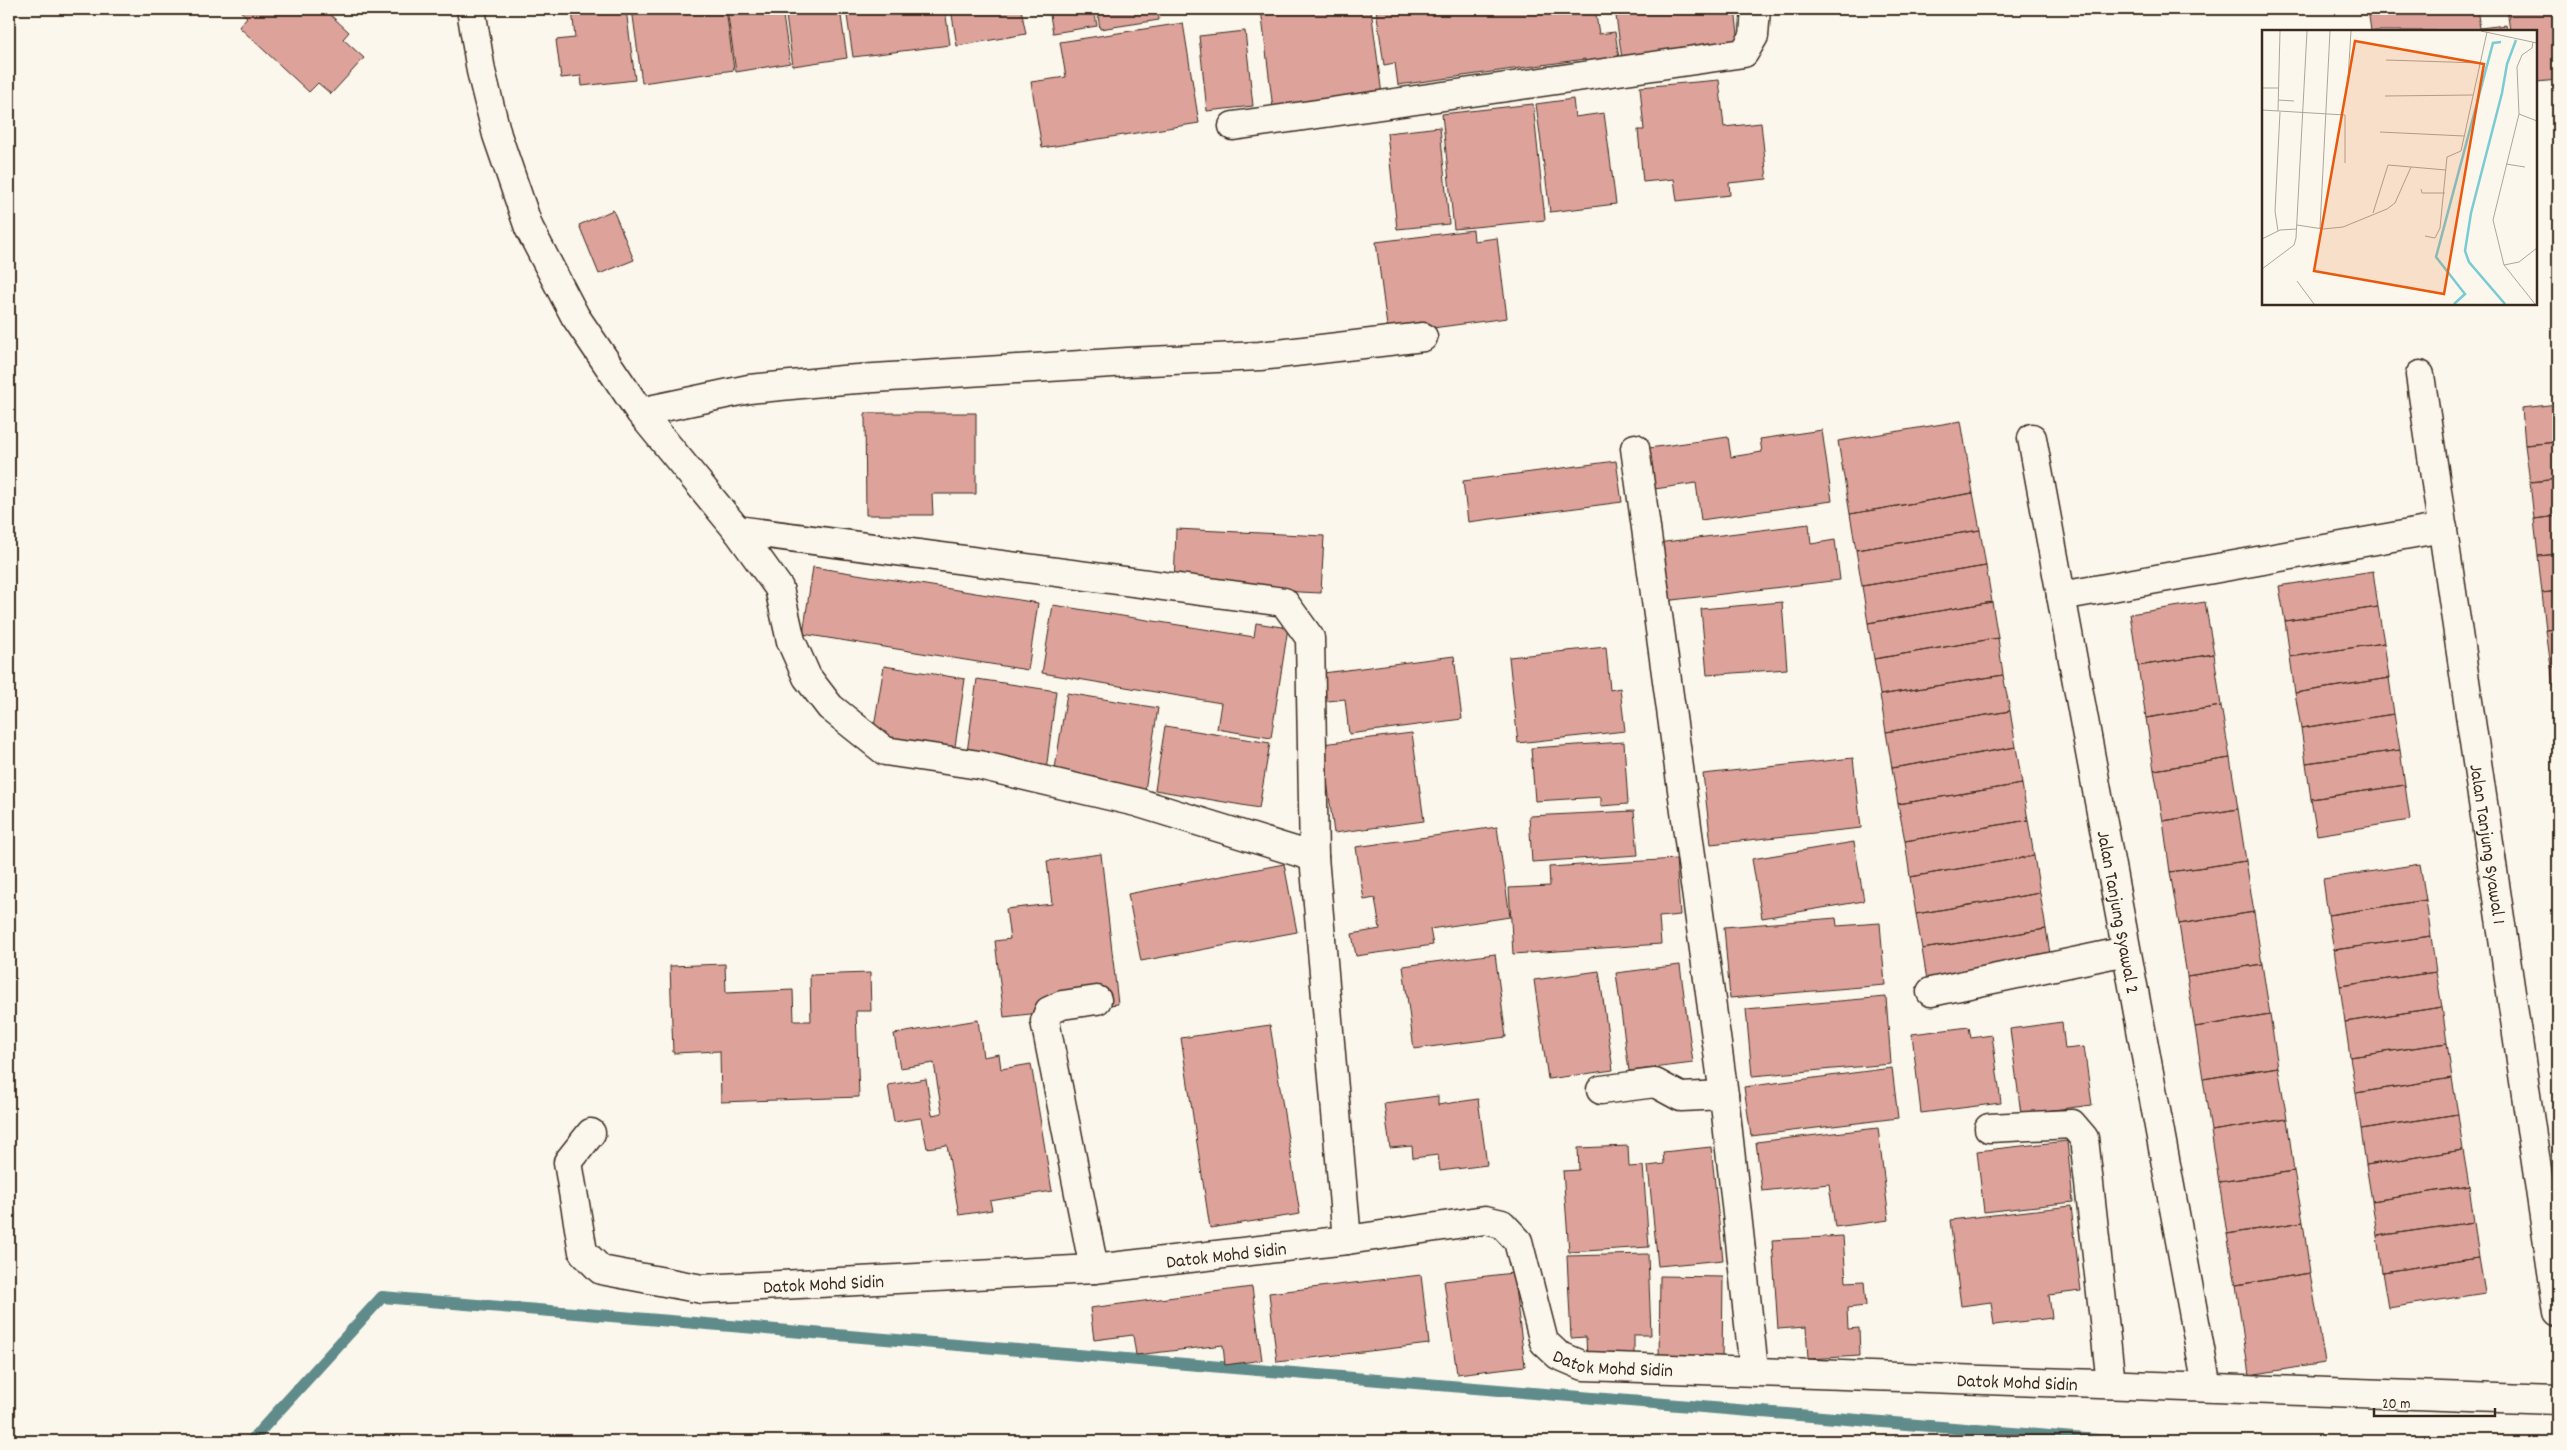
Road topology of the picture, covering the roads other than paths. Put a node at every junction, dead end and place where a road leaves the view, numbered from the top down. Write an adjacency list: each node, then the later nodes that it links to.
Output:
1 (471, 9): 6 (street)
2 (1756, 9): 3 (street)
3 (1233, 126)
4 (1423, 337): 6 (street)
5 (2420, 375): 9 (street, Jalan Tanjung Syawal 1)
6 (640, 412): 10 (street)
7 (2032, 438): 11 (street, Jalan Tanjung Syawal 2)
8 (1635, 448): 17 (street)
9 (2443, 528): 11 (street); 22 (street, Jalan Tanjung Syawal 1)
10 (736, 530): 12 (street); 12 (street)
11 (2061, 596): 13 (street, Jalan Tanjung Syawal 2)
12 (1314, 857): 20 (street)
13 (2126, 951): 14 (street); 25 (street, Jalan Tanjung Syawal 2)
14 (1931, 992)
15 (1096, 1000): 21 (street)
16 (1601, 1090): 17 (street)
17 (1724, 1095): 23 (street)
18 (1989, 1128): 24 (street)
19 (591, 1134): 21 (street, Datok Mohd Sidin)
20 (1347, 1240): 21 (street, Datok Mohd Sidin); 23 (street, Datok Mohd Sidin)
21 (1094, 1269)
22 (2558, 1312)
23 (1754, 1370): 24 (street, Datok Mohd Sidin)
24 (2111, 1384): 25 (street, Datok Mohd Sidin)
25 (2207, 1387): 26 (street, Datok Mohd Sidin)
26 (2558, 1400)

